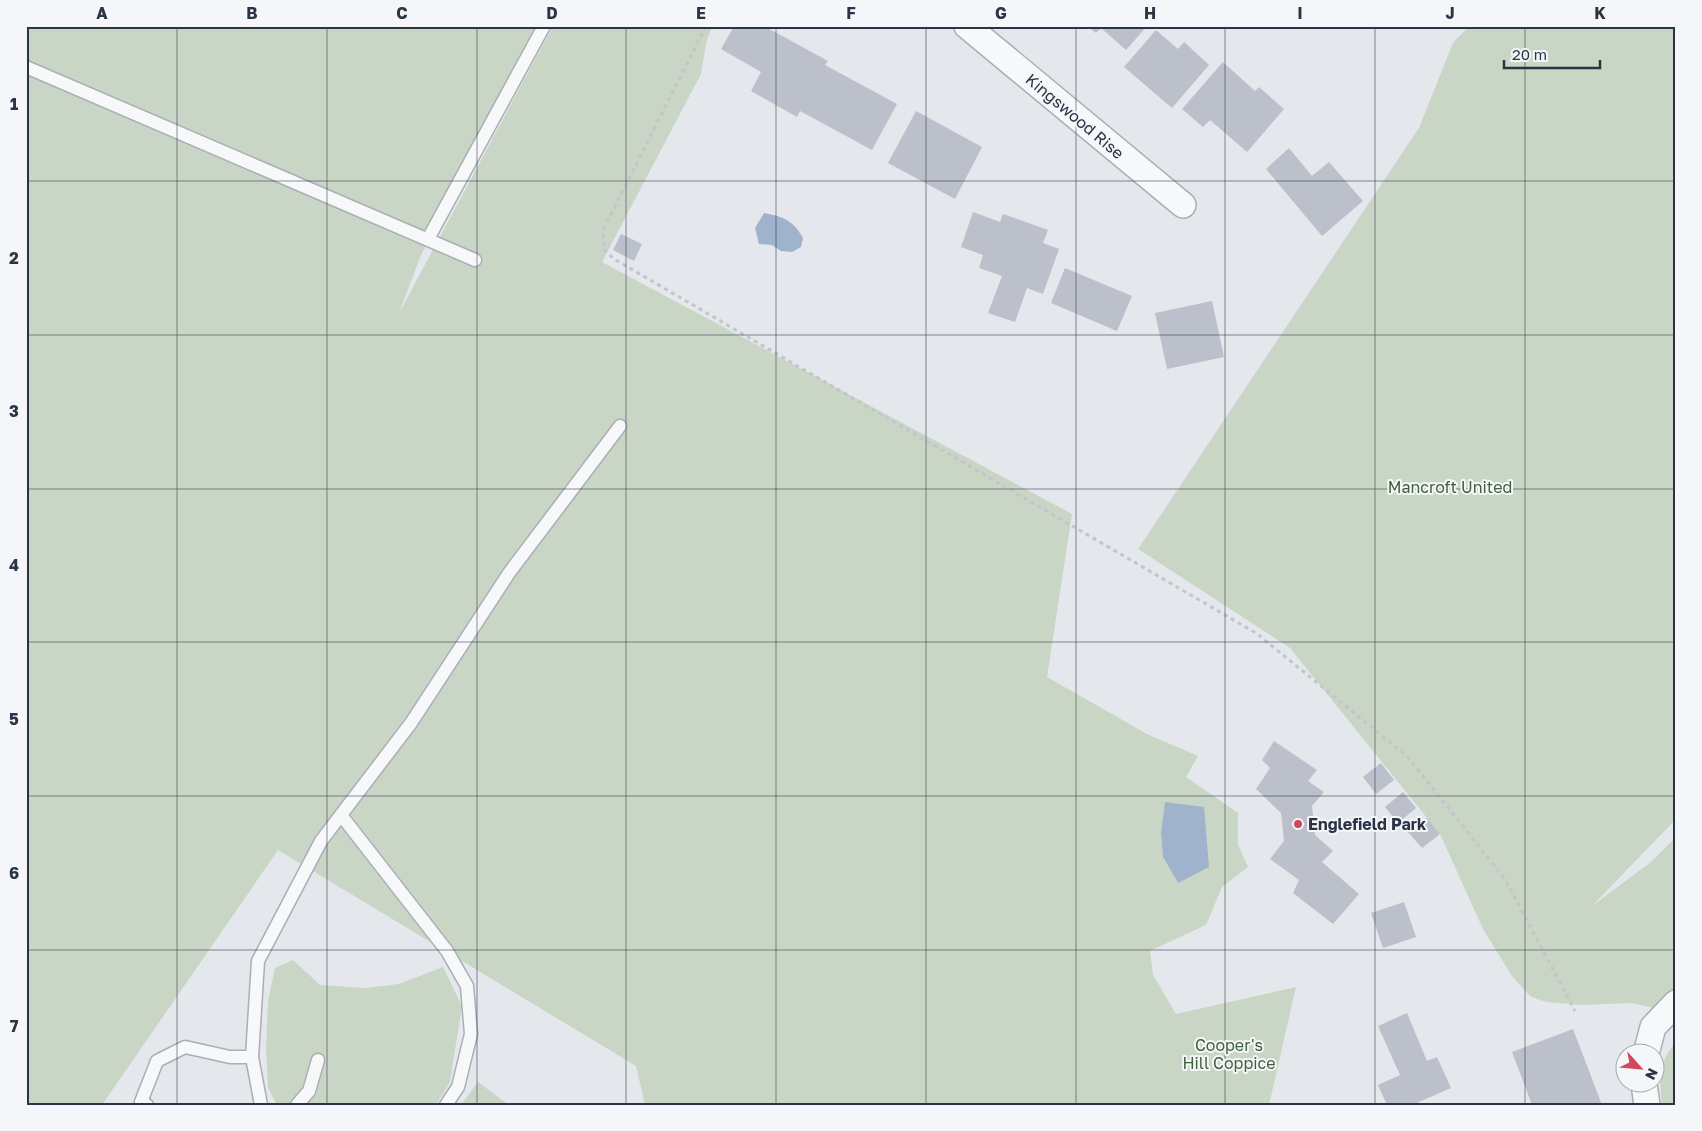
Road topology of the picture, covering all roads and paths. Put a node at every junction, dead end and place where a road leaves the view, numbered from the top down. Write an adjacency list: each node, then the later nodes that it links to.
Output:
1 (544, 26): 6 (lane)
2 (706, 26): 11 (path)
3 (967, 26): 5 (street, Kingswood Rise)
4 (26, 67): 6 (lane)
5 (1184, 205)
6 (428, 239): 7 (lane)
7 (475, 260)
8 (620, 426): 9 (lane)
9 (341, 816): 13 (lane); 18 (lane)
10 (1676, 1003): 12 (street)
11 (1575, 1011)
12 (1649, 1044)
13 (252, 1057): 15 (lane); 16 (lane)
14 (318, 1060): 17 (lane)
15 (147, 1105)
16 (261, 1105)
17 (297, 1105)
18 (446, 1105)

